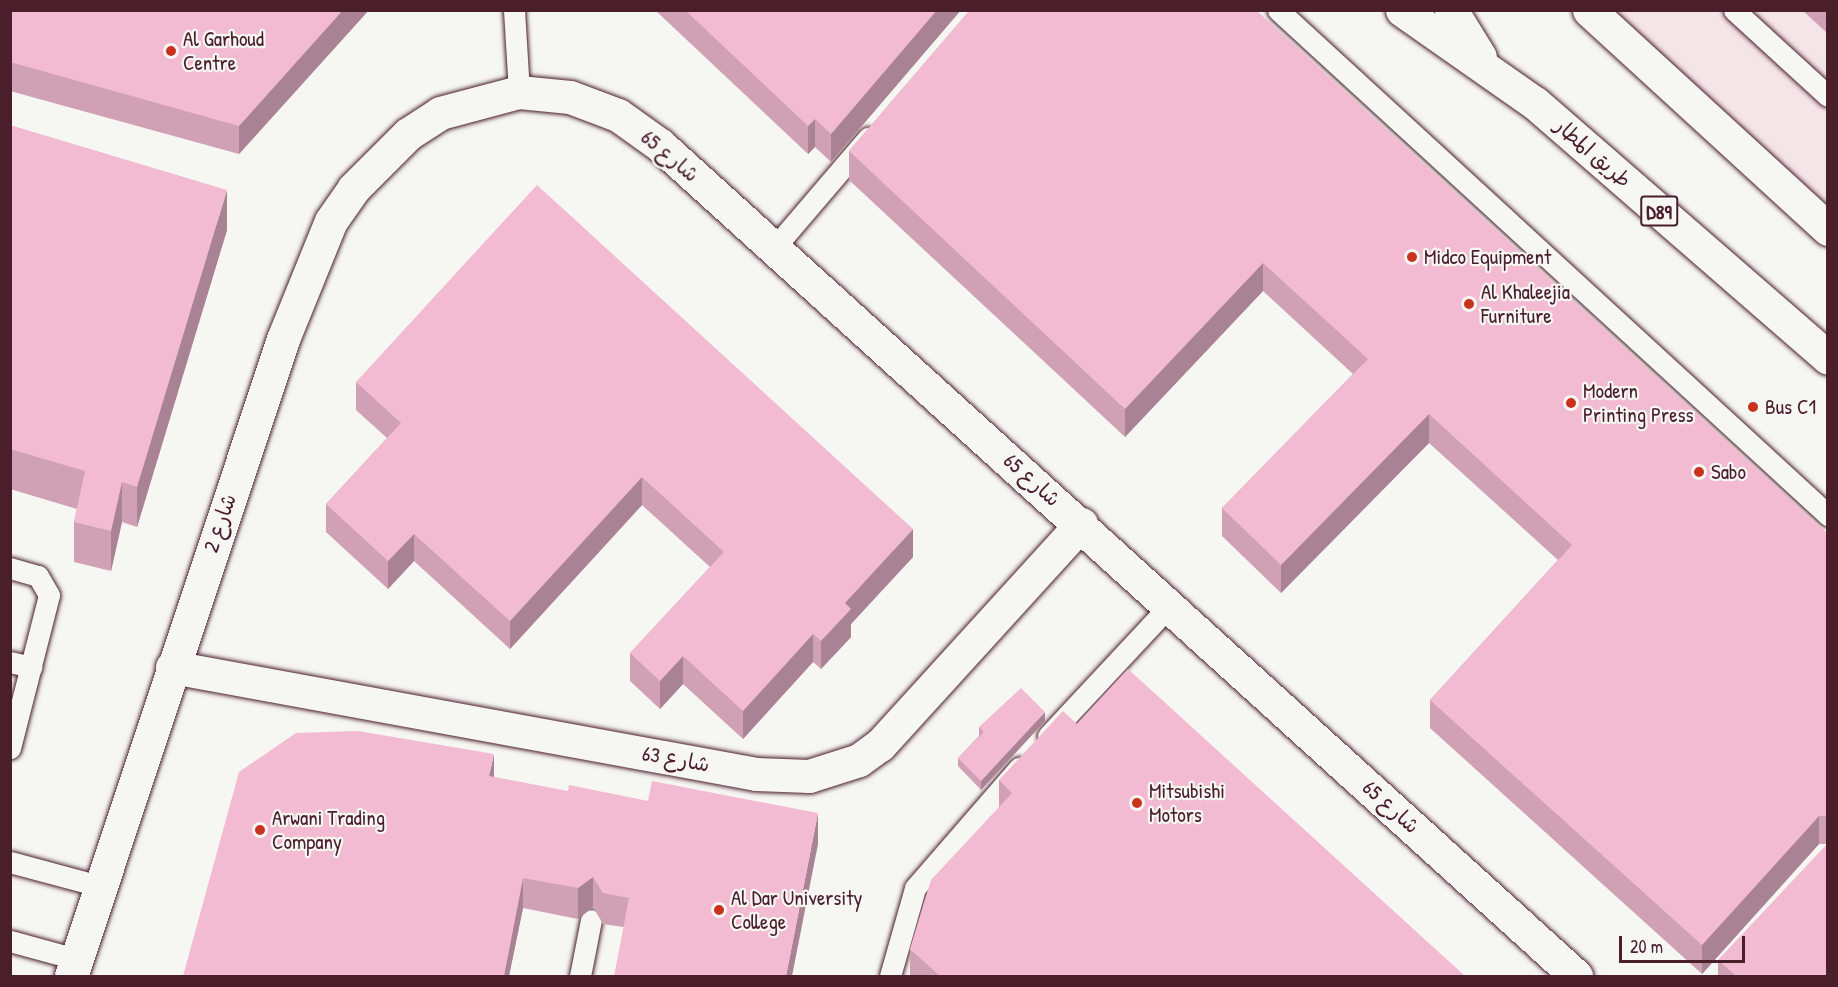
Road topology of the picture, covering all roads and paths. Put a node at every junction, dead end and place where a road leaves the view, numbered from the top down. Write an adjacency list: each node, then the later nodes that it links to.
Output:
1 (514, 10): 8 (lane)
2 (1278, 10): 15 (lane)
3 (1402, 10): 7 (main road, طريق المطار / D89)
4 (1451, 10): 7 (main road)
5 (1589, 10): 12 (main road)
6 (1734, 10): 9 (lane)
7 (1487, 69): 14 (main road, طريق المطار / D89)
8 (519, 92): 10 (main road, شارع 65); 13 (main road, شارع 65)
9 (1827, 96)
10 (440, 112): 20 (main road, شارع 2)
11 (880, 125): 13 (lane)
12 (1827, 229)
13 (774, 248): 16 (main road, شارع 65)
14 (1827, 358)
15 (1827, 515)
16 (1081, 524): 18 (main road, شارع 65); 20 (main road, شارع 63)
17 (10, 568): 19 (lane)
18 (1170, 605): 28 (lane); 29 (main road, شارع 65)
19 (21, 664): 21 (lane)
20 (172, 667): 23 (main road, شارع 2)
21 (10, 748)
22 (10, 862): 23 (lane)
23 (99, 886): 26 (main road, شارع 2)
24 (591, 920): 27 (lane)
25 (10, 941): 26 (lane)
26 (73, 968)
27 (580, 976)
28 (890, 976)
29 (1576, 976)

